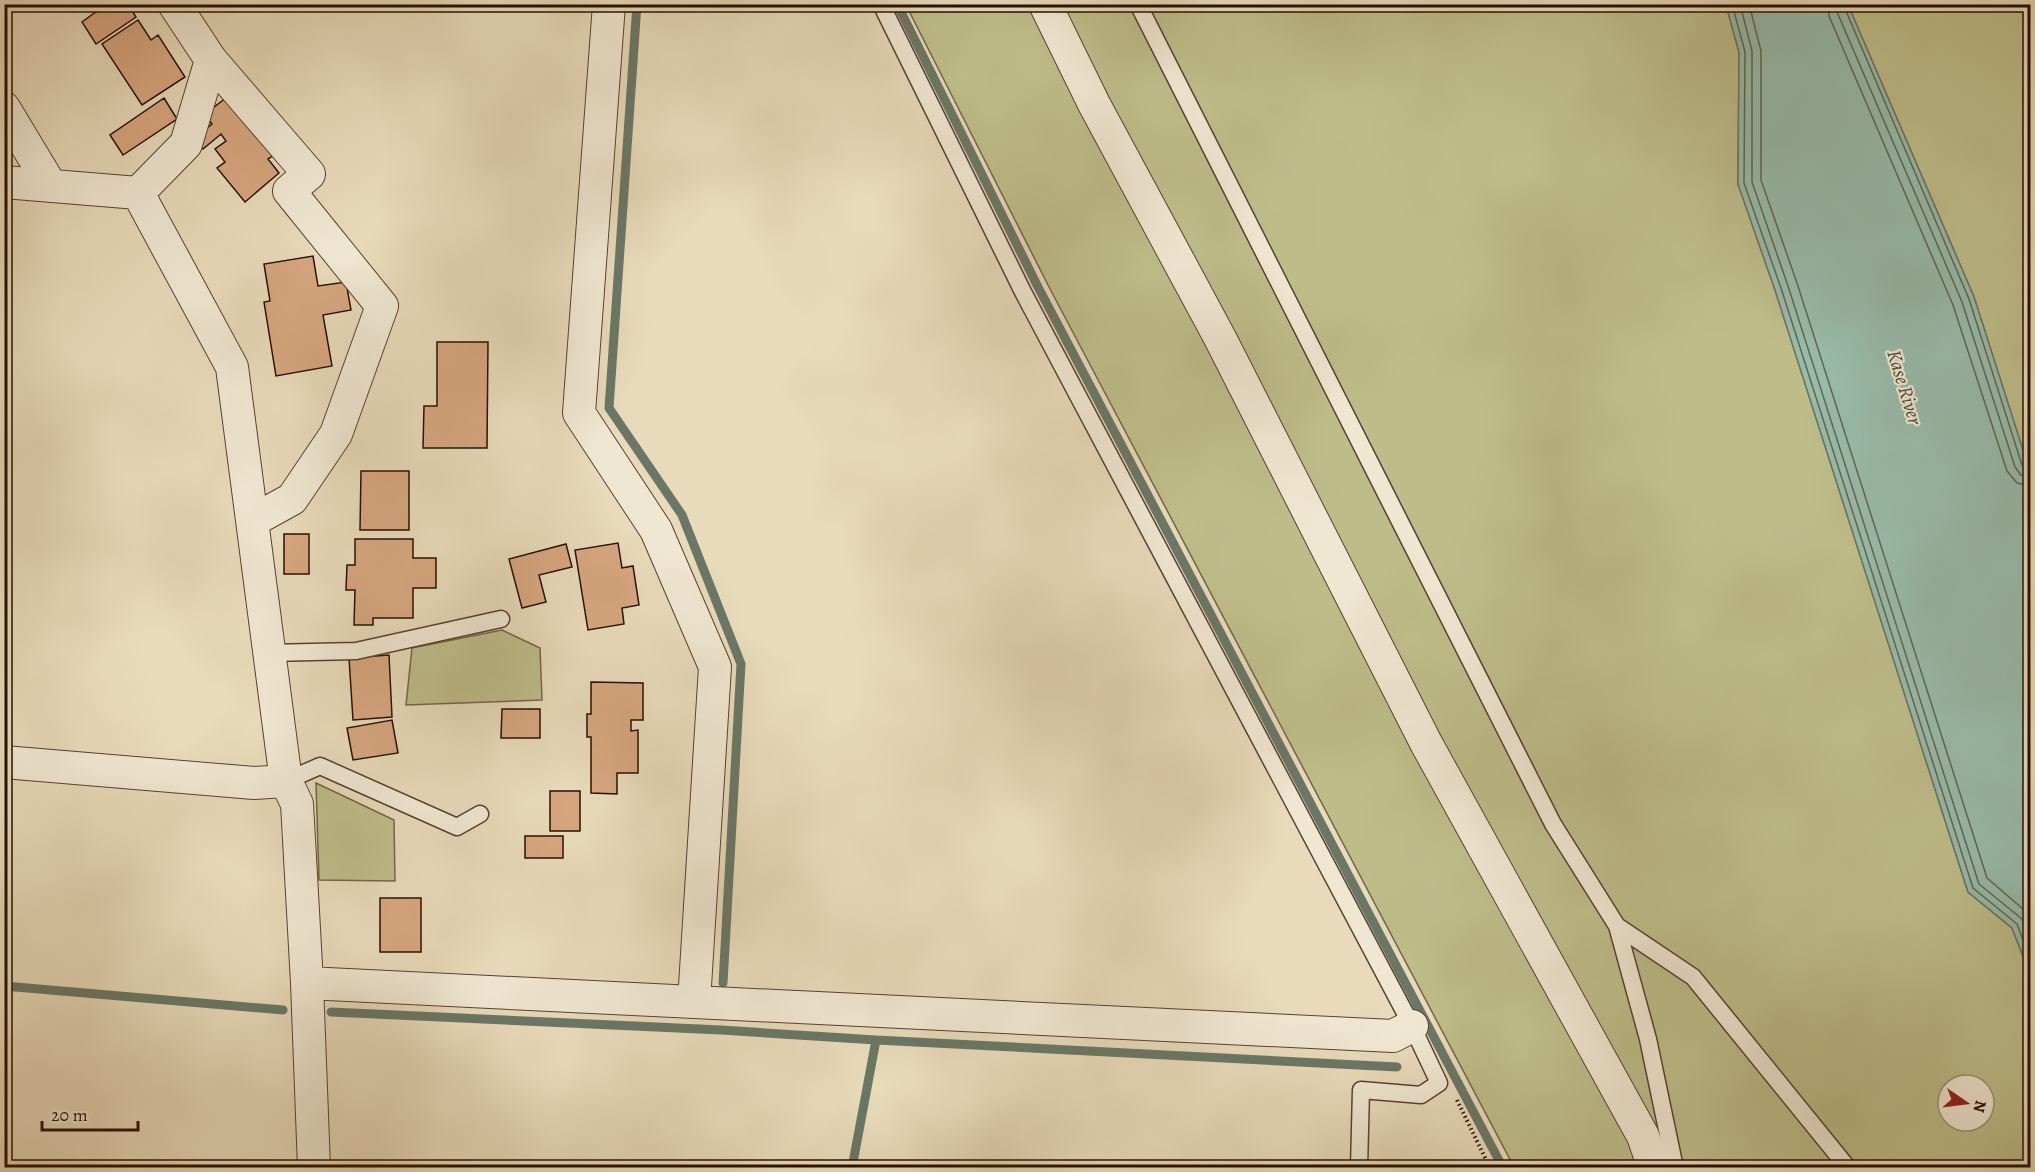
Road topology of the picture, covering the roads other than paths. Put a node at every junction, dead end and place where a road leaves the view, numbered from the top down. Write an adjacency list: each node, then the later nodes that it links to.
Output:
1 (174, 4): 6 (street)
2 (609, 4): 19 (street)
3 (881, 4): 20 (lane)
4 (1045, 4): 23 (street)
5 (1138, 4): 17 (lane)
6 (211, 60): 10 (street); 11 (street)
7 (4, 108): 9 (street)
8 (4, 182): 9 (street)
9 (51, 186): 10 (street)
10 (138, 193): 11 (street)
11 (252, 521): 13 (street)
12 (501, 619): 13 (lane)
13 (269, 653): 15 (street)
14 (4, 762): 15 (street)
15 (286, 781): 16 (lane); 18 (street)
16 (480, 814)
17 (1617, 926): 24 (lane); 25 (lane)
18 (307, 984): 19 (street); 21 (street)
19 (694, 1002): 20 (street)
20 (1413, 1026): 22 (lane)
21 (314, 1167)
22 (1359, 1167)
23 (1654, 1167)
24 (1675, 1167)
25 (1848, 1167)

